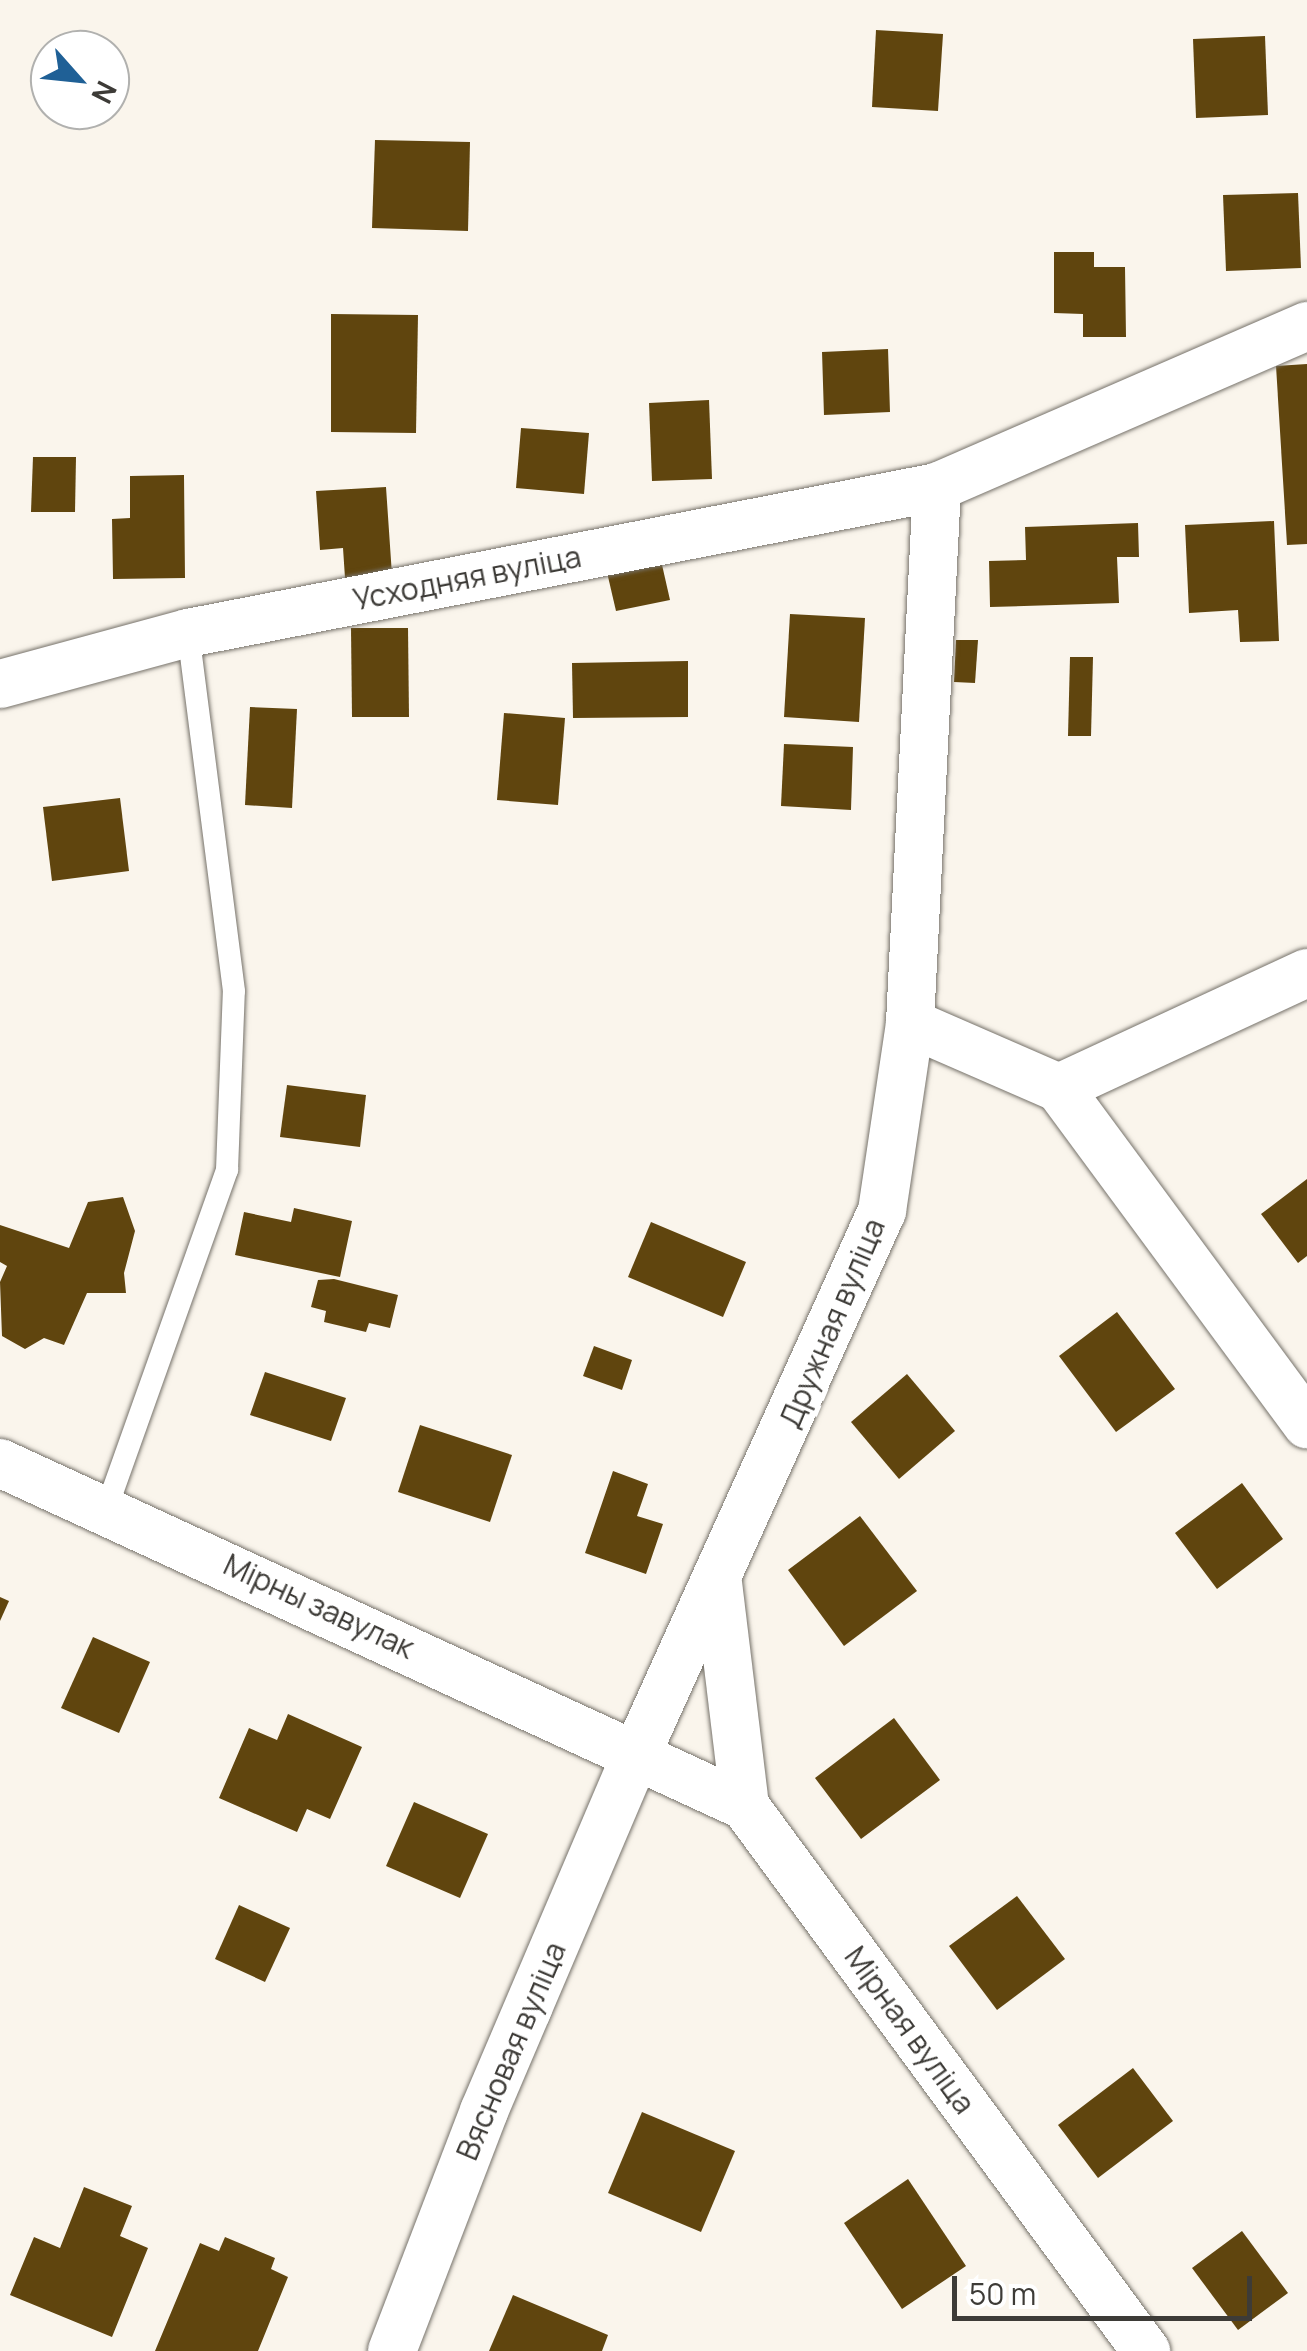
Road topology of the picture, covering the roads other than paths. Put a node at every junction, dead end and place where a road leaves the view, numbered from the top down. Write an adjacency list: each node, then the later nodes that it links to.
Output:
1 (1307, 326): 2 (street, Усходняя вуліца)
2 (937, 487): 3 (street, Усходняя вуліца); 6 (street)
3 (188, 633): 4 (street, Усходняя вуліца); 10 (lane)
4 (0, 684)
5 (1307, 973): 7 (street)
6 (910, 1023): 7 (street); 11 (street, Дружная вуліца)
7 (1059, 1088): 8 (street)
8 (1307, 1424)
9 (0, 1463): 10 (street, Мірны завулак)
10 (108, 1507): 12 (street, Мірны завулак)
11 (718, 1583): 12 (street, Дружная вуліца); 13 (street)
12 (637, 1753): 13 (street, Мірная вуліца); 14 (street, Вясновая вуліца)
13 (745, 1806): 15 (street, Мірная вуліца)
14 (392, 2351)
15 (1146, 2351)

